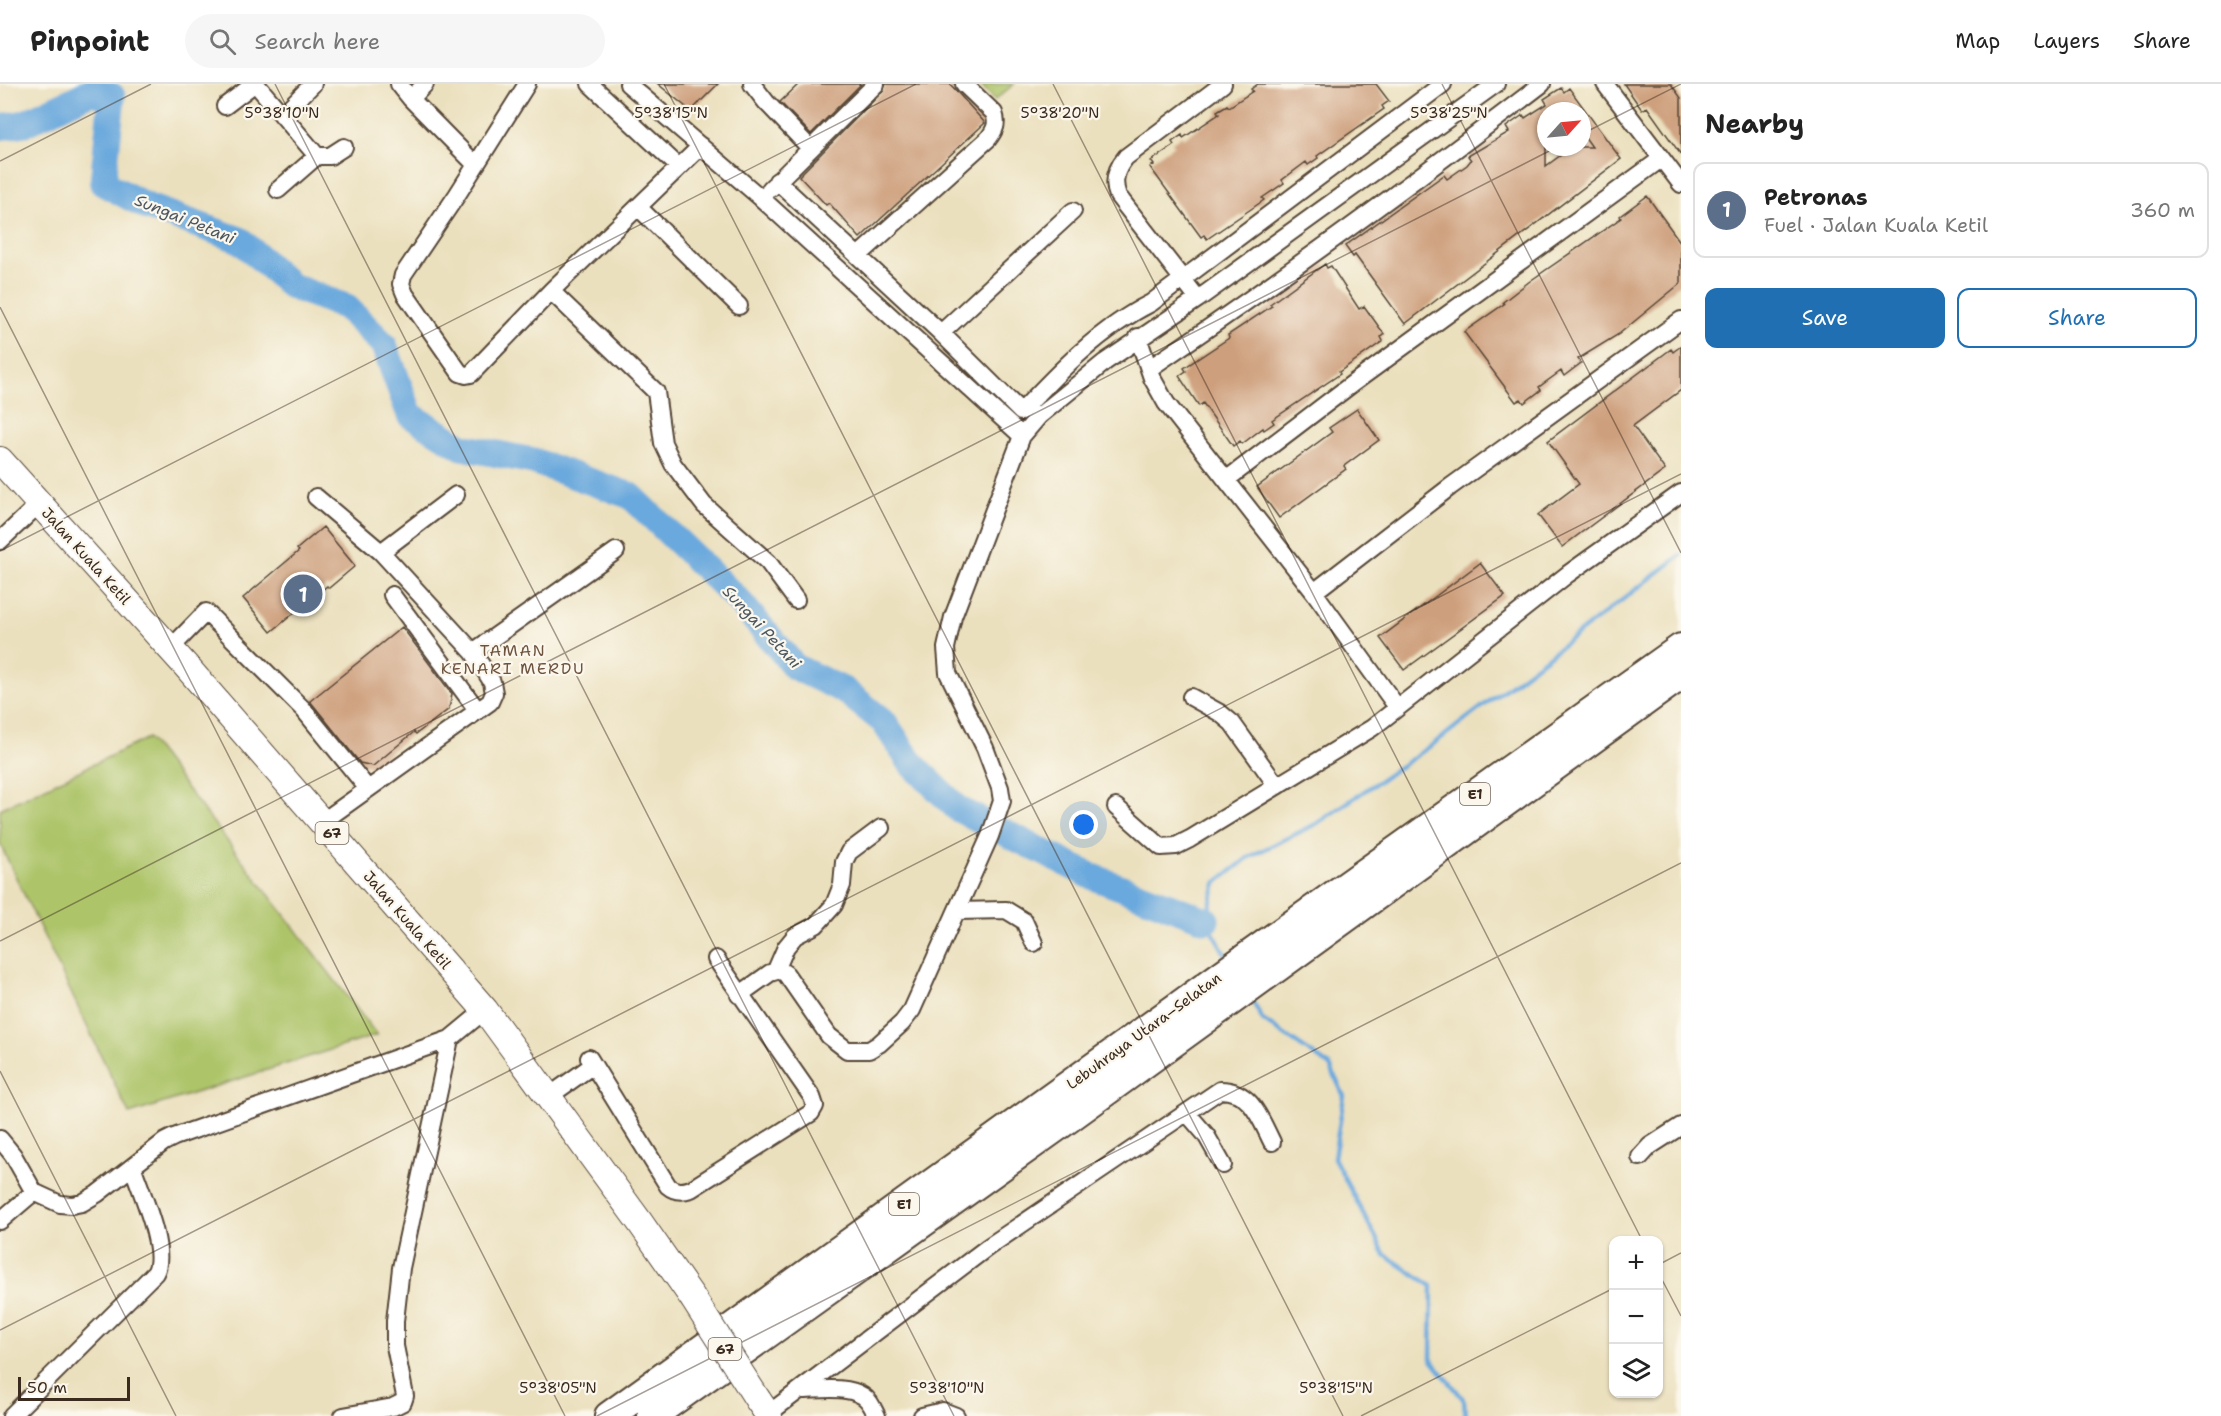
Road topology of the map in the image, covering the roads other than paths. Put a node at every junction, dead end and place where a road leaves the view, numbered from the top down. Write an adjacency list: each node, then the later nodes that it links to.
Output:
1 (255, 84): 17 (street); 18 (street)
2 (312, 84): 18 (street)
3 (399, 84): 16 (street)
4 (424, 84): 16 (street)
5 (527, 84): 24 (street)
6 (590, 84): 25 (street)
7 (628, 84): 19 (street)
8 (752, 84): 21 (street)
9 (876, 84): 21 (street)
10 (964, 84): 32 (street)
11 (1223, 84): 33 (street)
12 (1443, 84): 33 (street)
13 (1496, 84): 35 (street)
14 (1542, 84): 40 (street)
15 (1605, 84): 23 (street)
16 (411, 99): 24 (street)
17 (225, 106)
18 (282, 114): 22 (street)
19 (701, 146): 25 (street); 29 (street)
20 (344, 147): 22 (street)
21 (810, 148): 26 (street)
22 (317, 156): 28 (street)
23 (1661, 159): 27 (street); 43 (street)
24 (475, 164): 34 (street)
25 (679, 167): 30 (street)
26 (777, 181): 29 (street); 32 (street)
27 (1681, 184)
28 (278, 190)
29 (761, 198): 41 (street)
30 (638, 207): 34 (street); 36 (street)
31 (1073, 212): 38 (street)
32 (858, 256): 38 (street)
33 (1182, 279): 35 (street); 41 (street)
34 (551, 291): 53 (street)
35 (1198, 299): 39 (street)
36 (739, 306)
37 (1681, 320): 51 (street)
38 (941, 333): 41 (street)
39 (1138, 337): 40 (street); 41 (street)
40 (1150, 368): 43 (street)
41 (1025, 423): 66 (street)
42 (0, 460): 47 (main road, Jalan Kuala Ketil / 67)
43 (1226, 480): 51 (street)
44 (1681, 493): 59 (street)
45 (456, 495): 50 (street)
46 (316, 497): 50 (street)
47 (39, 504): 48 (street); 55 (main road, Jalan Kuala Ketil / 67)
48 (0, 541)
49 (616, 551): 56 (street)
50 (381, 552): 56 (street)
51 (1314, 592): 59 (street)
52 (392, 596): 60 (street)
53 (796, 600)
54 (1681, 648): 68 (highway, Lebuhraya Utara–Selatan / E1)
55 (170, 649): 62 (street); 64 (main road, Jalan Kuala Ketil / 67)
56 (473, 652): 60 (street)
57 (1681, 675): 68 (highway, Lebuhraya Utara–Selatan / E1)
58 (1191, 697): 61 (street)
59 (1397, 707): 61 (street)
60 (477, 711): 62 (street)
61 (1277, 786): 63 (street)
62 (368, 789): 64 (street)
63 (1116, 807)
64 (322, 822): 72 (main road, Jalan Kuala Ketil / 67)
65 (881, 828): 70 (street)
66 (957, 911): 67 (street); 70 (street)
67 (1034, 943)
68 (1276, 952): 88 (highway, Lebuhraya Utara–Selatan / E1); 89 (highway, Lebuhraya Utara–Selatan / E1)
69 (716, 959): 71 (street)
70 (776, 970): 71 (street)
71 (739, 995): 74 (street)
72 (484, 1010): 73 (street); 74 (main road, Jalan Kuala Ketil / 67)
73 (450, 1039): 81 (street); 87 (street)
74 (548, 1097): 85 (main road, Jalan Kuala Ketil / 67, bridge)
75 (1187, 1113): 78 (street); 80 (street); 84 (street)
76 (1681, 1126): 79 (street)
77 (0, 1139): 82 (street)
78 (1272, 1142)
79 (1640, 1157)
80 (1223, 1165)
81 (133, 1168): 82 (street); 86 (street)
82 (34, 1192): 83 (street)
83 (0, 1221)
84 (800, 1390): 85 (street); 90 (street)
85 (765, 1410)
86 (11, 1416)
87 (343, 1416)
88 (609, 1416)
89 (652, 1416)
90 (877, 1416)
91 (922, 1416): 92 (street)
92 (956, 1416)

